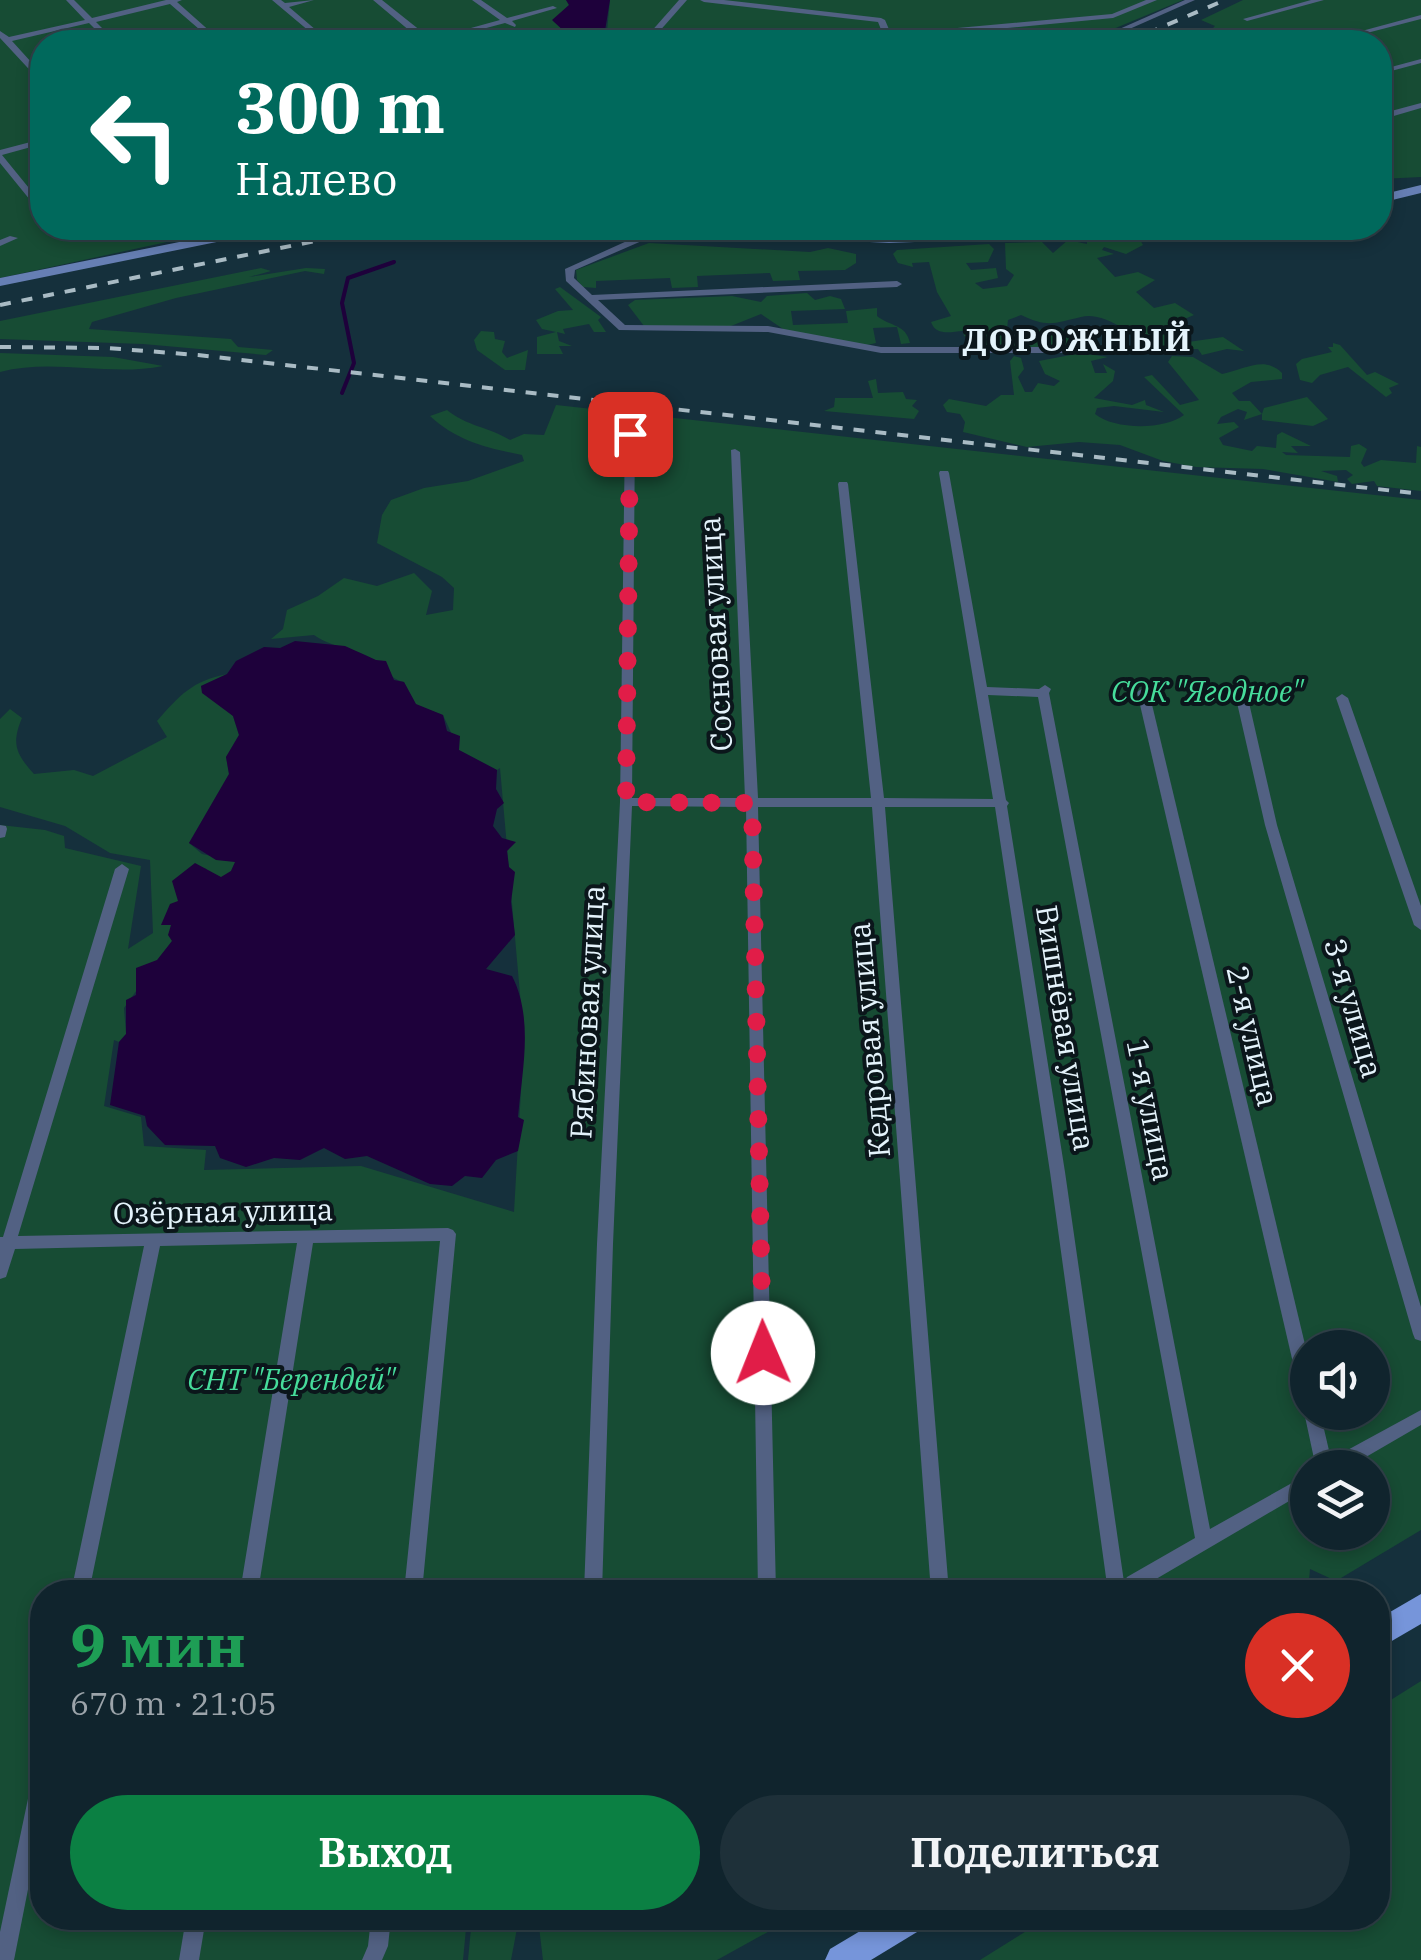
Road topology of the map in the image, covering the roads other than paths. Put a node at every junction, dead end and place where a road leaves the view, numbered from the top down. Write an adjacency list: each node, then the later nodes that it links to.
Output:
1 (70, 0): 16 (street)
2 (310, 0): 11 (street)
3 (376, 0): 23 (street)
4 (476, 0): 17 (street)
5 (683, 0): 25 (street)
6 (704, 0): 26 (street)
7 (1154, 0): 13 (street); 27 (street)
8 (1191, 0): 13 (street)
9 (1320, 0): 15 (street)
10 (173, 1): 16 (street); 21 (street)
11 (280, 3): 22 (street)
12 (553, 8): 17 (street)
13 (1164, 12): 28 (street)
14 (1421, 18): 29 (street)
15 (1247, 19)
16 (89, 21): 19 (street); 20 (street)
17 (507, 22): 18 (street); 24 (street)
18 (518, 28)
19 (41, 30)
20 (99, 30)
21 (205, 30)
22 (312, 30)
23 (414, 30)
24 (476, 30)
25 (657, 30)
26 (885, 30)
27 (982, 30)
28 (1122, 30)
29 (1374, 30)
30 (30, 32): 31 (street)
31 (4, 37): 33 (street)
32 (1421, 60): 34 (street)
33 (30, 65)
34 (1392, 68)
35 (1421, 105): 36 (street)
36 (1392, 113)
37 (30, 146): 38 (street)
38 (0, 155): 40 (street)
39 (1421, 190): 41 (street)
40 (30, 193)
41 (1392, 196)
42 (13, 238): 45 (street)
43 (207, 240): 46 (street)
44 (637, 240): 48 (street)
45 (0, 243)
46 (0, 282)
47 (897, 284): 48 (street)
48 (590, 298): 49 (street)
49 (1104, 350)
50 (630, 434): 58 (street, Рябиновая улица)
51 (735, 452): 59 (street, Сосновая улица)
52 (944, 473): 54 (street, Вишнёвая улица)
53 (844, 484): 61 (street, Кедровая улица)
54 (984, 691): 60 (street, Вишнёвая улица); 73 (street, 1-я улица)
55 (1143, 692): 68 (street, 2-я улица)
56 (1241, 694): 69 (street, 3-я улица)
57 (1342, 698): 63 (street)
58 (626, 802): 59 (street); 77 (street, Рябиновая улица)
59 (752, 803): 61 (street); 78 (street, Сосновая улица)
60 (1004, 803): 61 (street); 80 (street, Вишнёвая улица)
61 (878, 804): 79 (street, Кедровая улица)
62 (122, 869): 66 (street)
63 (1421, 926)
64 (306, 1237): 65 (street, Озёрная улица); 75 (street); 76 (street, Озёрная улица)
65 (153, 1242): 66 (street, Озёрная улица); 74 (street)
66 (4, 1243): 67 (street)
67 (0, 1272)
68 (1293, 1330)
69 (1421, 1334)
70 (1421, 1416): 71 (street)
71 (1360, 1450)
72 (1290, 1491): 73 (street)
73 (1204, 1541): 81 (street)
74 (83, 1580)
75 (251, 1580)
76 (414, 1580)
77 (594, 1580)
78 (767, 1580)
79 (939, 1580)
80 (1115, 1580)
81 (1139, 1580)
82 (1421, 1608): 83 (main road)
83 (1390, 1627)
84 (30, 1833): 88 (street)
85 (194, 1930): 89 (street)
86 (380, 1930): 90 (street)
87 (891, 1930): 91 (main road)
88 (4, 1960)
89 (189, 1960)
90 (372, 1960)
91 (842, 1960)

